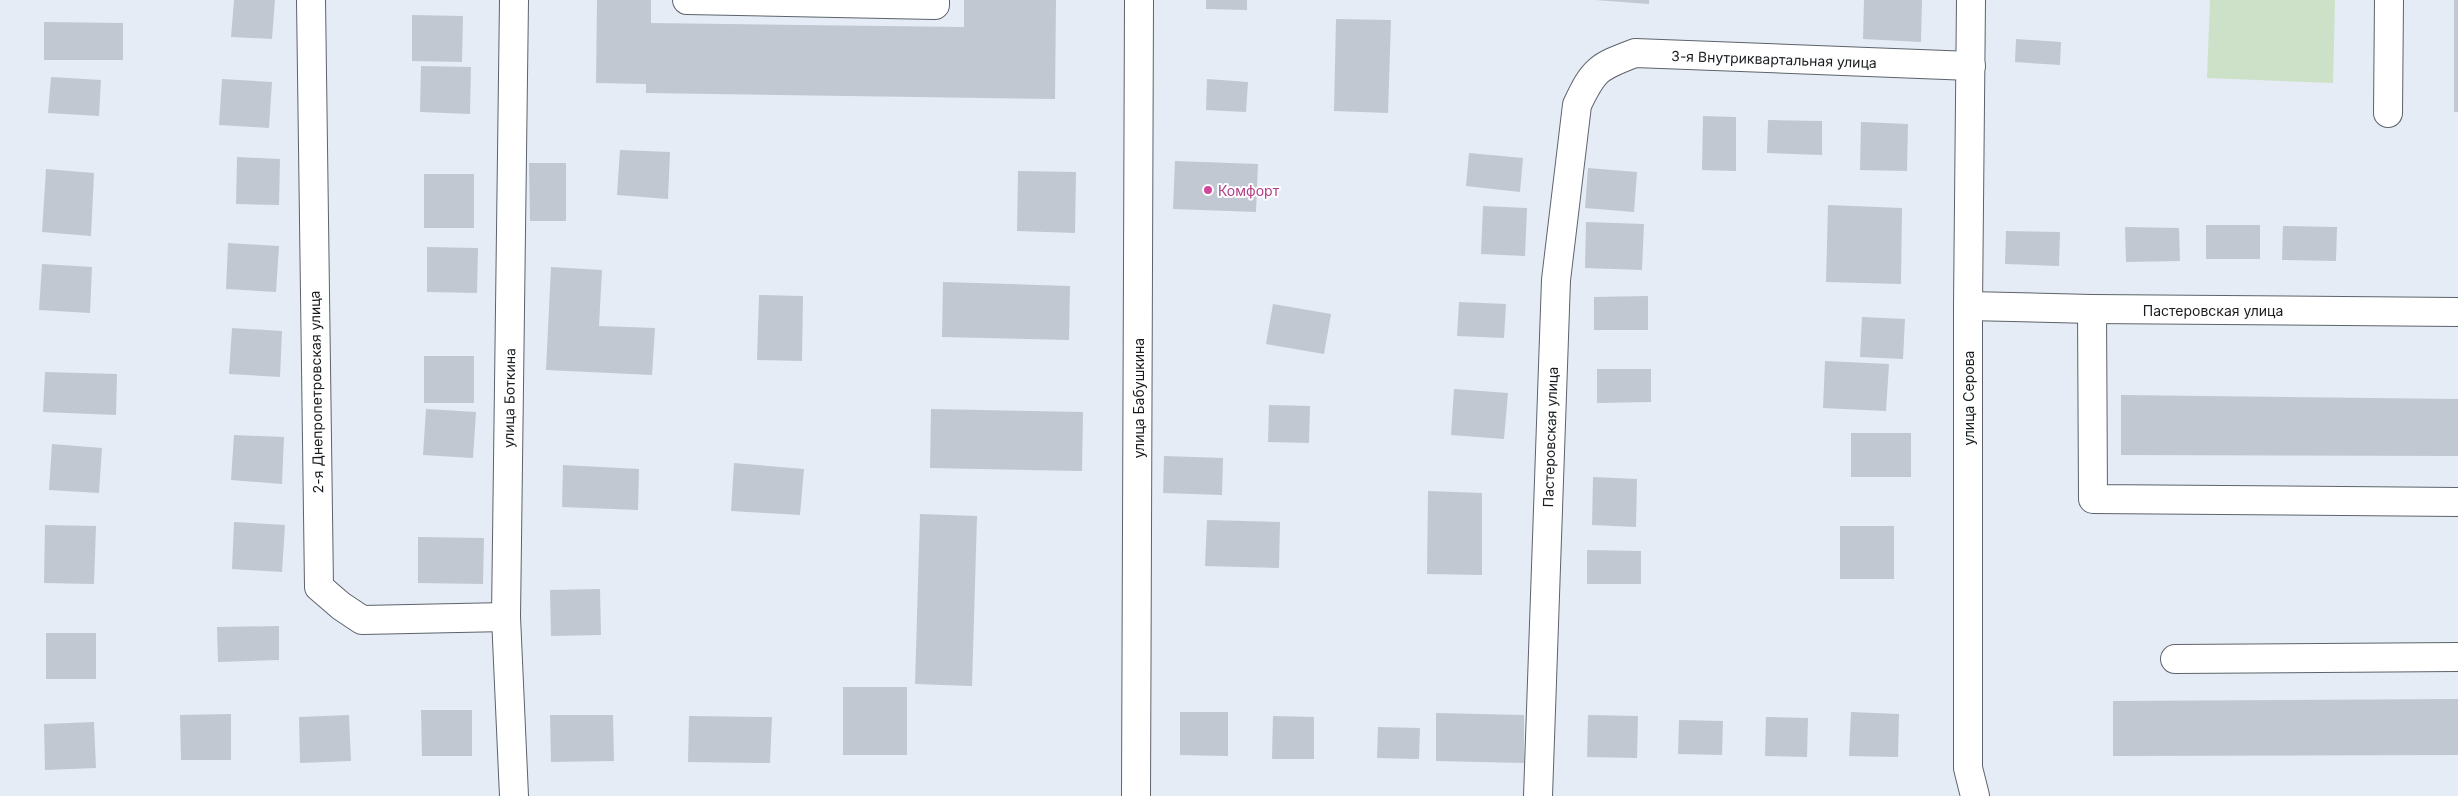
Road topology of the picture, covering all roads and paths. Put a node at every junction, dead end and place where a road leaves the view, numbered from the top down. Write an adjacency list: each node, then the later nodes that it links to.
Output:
1 (311, 0): 15 (street, 2-я Днепропетровская улица)
2 (514, 0): 15 (street, улица Боткина)
3 (687, 0): 4 (street)
4 (935, 0)
5 (1139, 0): 19 (street, улица Бабушкина)
6 (1971, 0): 8 (street, улица Серова)
7 (2389, 0): 10 (street)
8 (1971, 66): 9 (street, 3-я Внутриквартальная улица); 11 (street, улица Серова)
9 (1588, 82): 20 (street, Пастеровская улица)
10 (2388, 113)
11 (1968, 306): 12 (street, Пастеровская улица); 21 (street, улица Серова)
12 (2092, 309): 13 (street, Пастеровская улица); 14 (street)
13 (2458, 312)
14 (2458, 502)
15 (506, 617): 18 (street, улица Боткина)
16 (2458, 658): 17 (street)
17 (2175, 659)
18 (514, 796)
19 (1136, 796)
20 (1538, 796)
21 (1975, 796)

